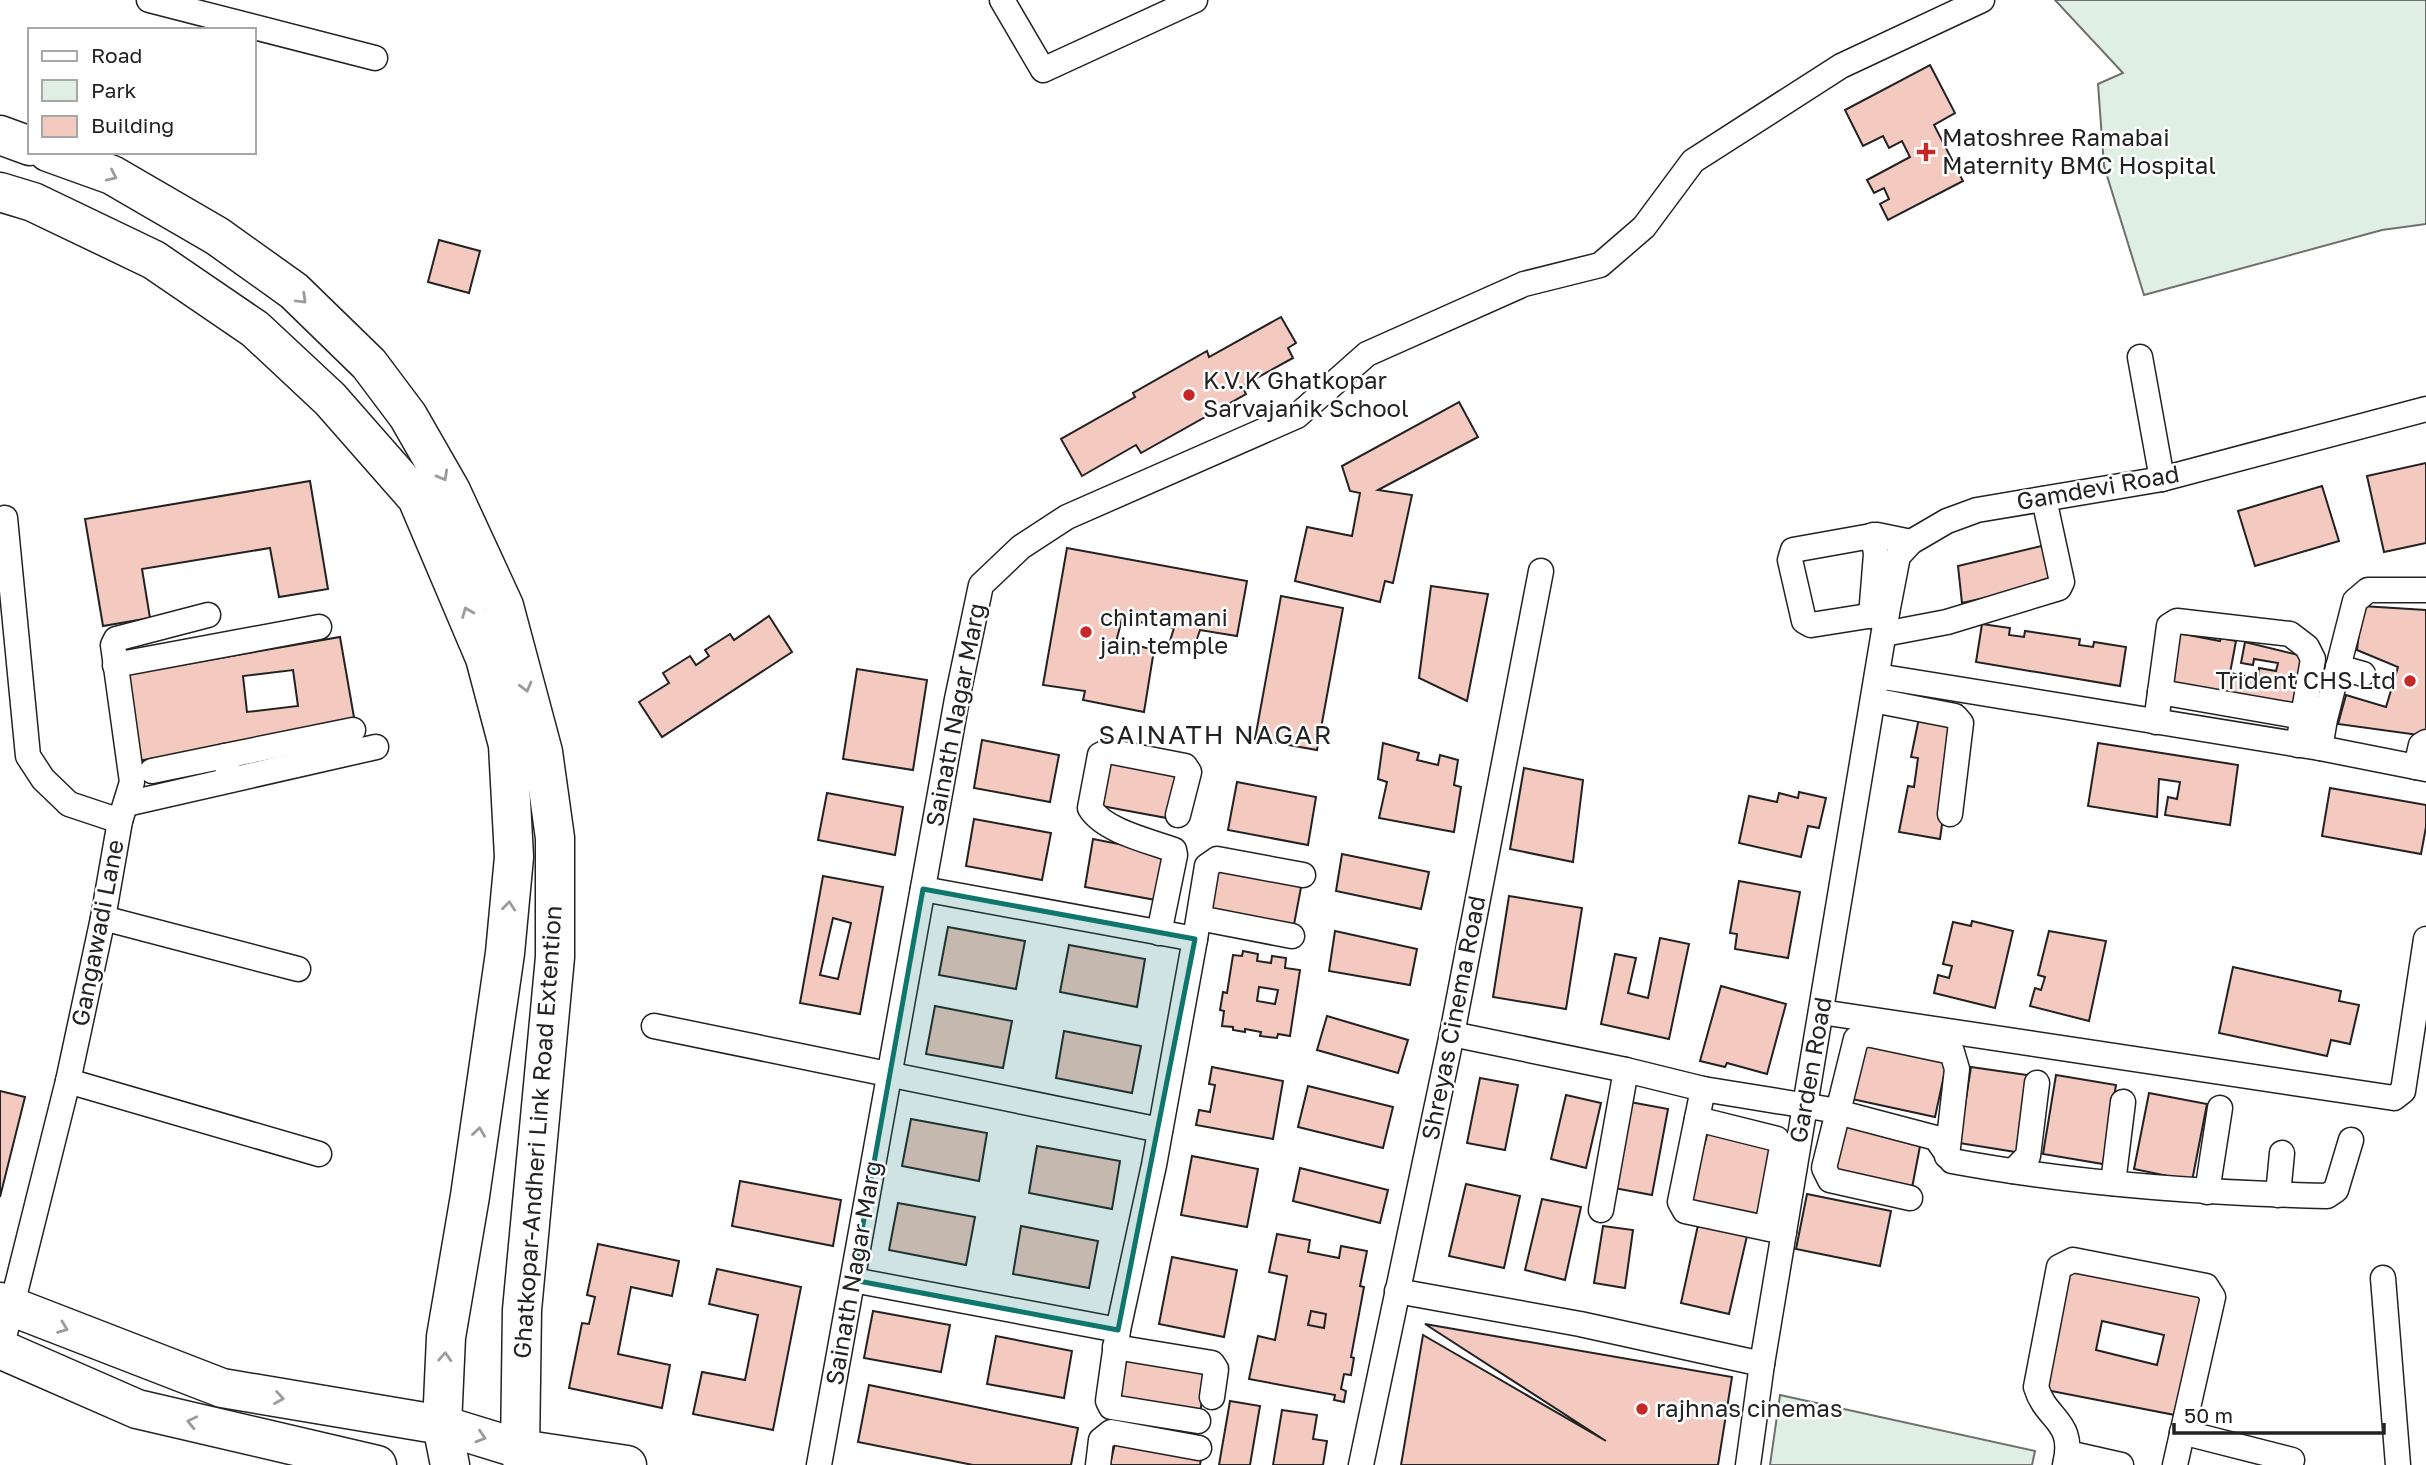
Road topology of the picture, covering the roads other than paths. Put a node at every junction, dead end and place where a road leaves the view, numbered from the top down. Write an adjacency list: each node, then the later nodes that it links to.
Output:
1 (149, 0): 5 (street)
2 (1002, 0): 3 (street)
3 (1195, 0)
4 (1982, 0): 42 (street, Sainath Nagar Marg)
5 (374, 58)
6 (0, 135): 7 (main road)
7 (28, 145)
8 (54, 154): 49 (main road, Ghatkopar-Andheri Link Road Extention, one-way to 49)
9 (0, 192): 48 (main road, Ghatkopar-Andheri Link Road Extention, one-way to 9)
10 (2140, 357): 12 (street)
11 (2426, 410): 12 (street, Gamdevi Road)
12 (2162, 479): 13 (street, Gamdevi Road)
13 (2044, 499): 16 (street, Gamdevi Road); 20 (street)
14 (5, 518): 38 (street, Gangawadi Lane)
15 (1873, 536): 16 (street); 20 (street); 20 (street)
16 (1912, 542): 20 (street, Gamdevi Road)
17 (1541, 571): 53 (street, Shreyas Cinema Road)
18 (2426, 590): 23 (street)
19 (208, 615): 22 (street)
20 (1881, 621): 25 (street, Gamdevi Road)
21 (319, 627): 22 (street)
22 (115, 665): 38 (street)
23 (2338, 667): 24 (street); 32 (street)
24 (2363, 674)
25 (1877, 676): 27 (street, Garden Road); 29 (street)
26 (2160, 692): 28 (street); 28 (street); 29 (street)
27 (1873, 700): 39 (street); 51 (street, Garden Road)
28 (2303, 717): 32 (street)
29 (2156, 722): 32 (street)
30 (341, 740): 33 (street); 34 (street); 37 (street)
31 (2426, 743): 35 (street)
32 (2309, 746): 35 (street)
33 (376, 747)
34 (225, 756): 36 (street); 37 (street)
35 (2421, 768)
36 (152, 771)
37 (231, 780): 38 (street)
38 (123, 812): 43 (street, Gangawadi Lane)
39 (1951, 814)
40 (1178, 815): 45 (street)
41 (1303, 875): 44 (street)
42 (923, 889): 45 (street); 55 (street, Sainath Nagar Marg)
43 (103, 918): 50 (street); 56 (street, Gangawadi Lane)
44 (1197, 929): 45 (street); 46 (street); 64 (street)
45 (1159, 933)
46 (1292, 936)
47 (2426, 939): 51 (street)
48 (505, 953): 49 (main road); 85 (main road, Ghatkopar-Andheri Link Road Extention, one-way to 48)
49 (555, 957): 88 (main road, Ghatkopar-Andheri Link Road Extention)
50 (298, 969)
51 (1821, 1012): 60 (street, Garden Road)
52 (654, 1026): 55 (street)
53 (1452, 1034): 54 (street); 78 (street, Shreyas Cinema Road)
54 (1626, 1070): 58 (street); 74 (street)
55 (890, 1074): 64 (street); 77 (street, Sainath Nagar Marg)
56 (68, 1081): 67 (street); 79 (street, Gangawadi Lane)
57 (2036, 1083): 69 (street)
58 (1703, 1089): 60 (street); 63 (street)
59 (2123, 1102): 70 (street)
60 (1805, 1106): 62 (street); 75 (street, Garden Road)
61 (2220, 1108): 71 (street)
62 (1836, 1111): 68 (street); 68 (street); 73 (street)
63 (1697, 1119): 75 (street); 75 (street)
64 (1160, 1130): 80 (street)
65 (2351, 1140): 72 (street)
66 (2282, 1153): 72 (street)
67 (319, 1154)
68 (1947, 1156): 69 (street)
69 (2013, 1171): 70 (street)
70 (2113, 1183): 71 (street)
71 (2207, 1192): 72 (street)
72 (2278, 1195)
73 (1910, 1198)
74 (1601, 1210)
75 (1776, 1230): 82 (street, Garden Road)
76 (2383, 1278): 100 (street)
77 (853, 1280): 80 (street); 94 (street, Sainath Nagar Marg)
78 (1397, 1291): 82 (street); 96 (street, Shreyas Cinema Road)
79 (6, 1306): 81 (street, Gangawadi Lane); 85 (main road, one-way to 85)
80 (1116, 1339): 83 (street); 84 (street)
81 (1, 1349): 91 (main road, one-way to 81)
82 (1762, 1364): 97 (street, Garden Road)
83 (1212, 1397)
84 (1198, 1421)
85 (442, 1425): 88 (main road, one-way to 88); 92 (main road, Ghatkopar-Andheri Link Road Extention)
86 (2182, 1432): 89 (street); 90 (street); 99 (street)
87 (1199, 1448): 95 (street)
88 (521, 1457): 93 (main road)
89 (2066, 1459): 98 (street)
90 (2293, 1459)
91 (377, 1465)
92 (450, 1465)
93 (628, 1465)
94 (819, 1465)
95 (1098, 1465)
96 (1361, 1465)
97 (1748, 1465)
98 (2121, 1465)
99 (2175, 1465)
100 (2398, 1465)

